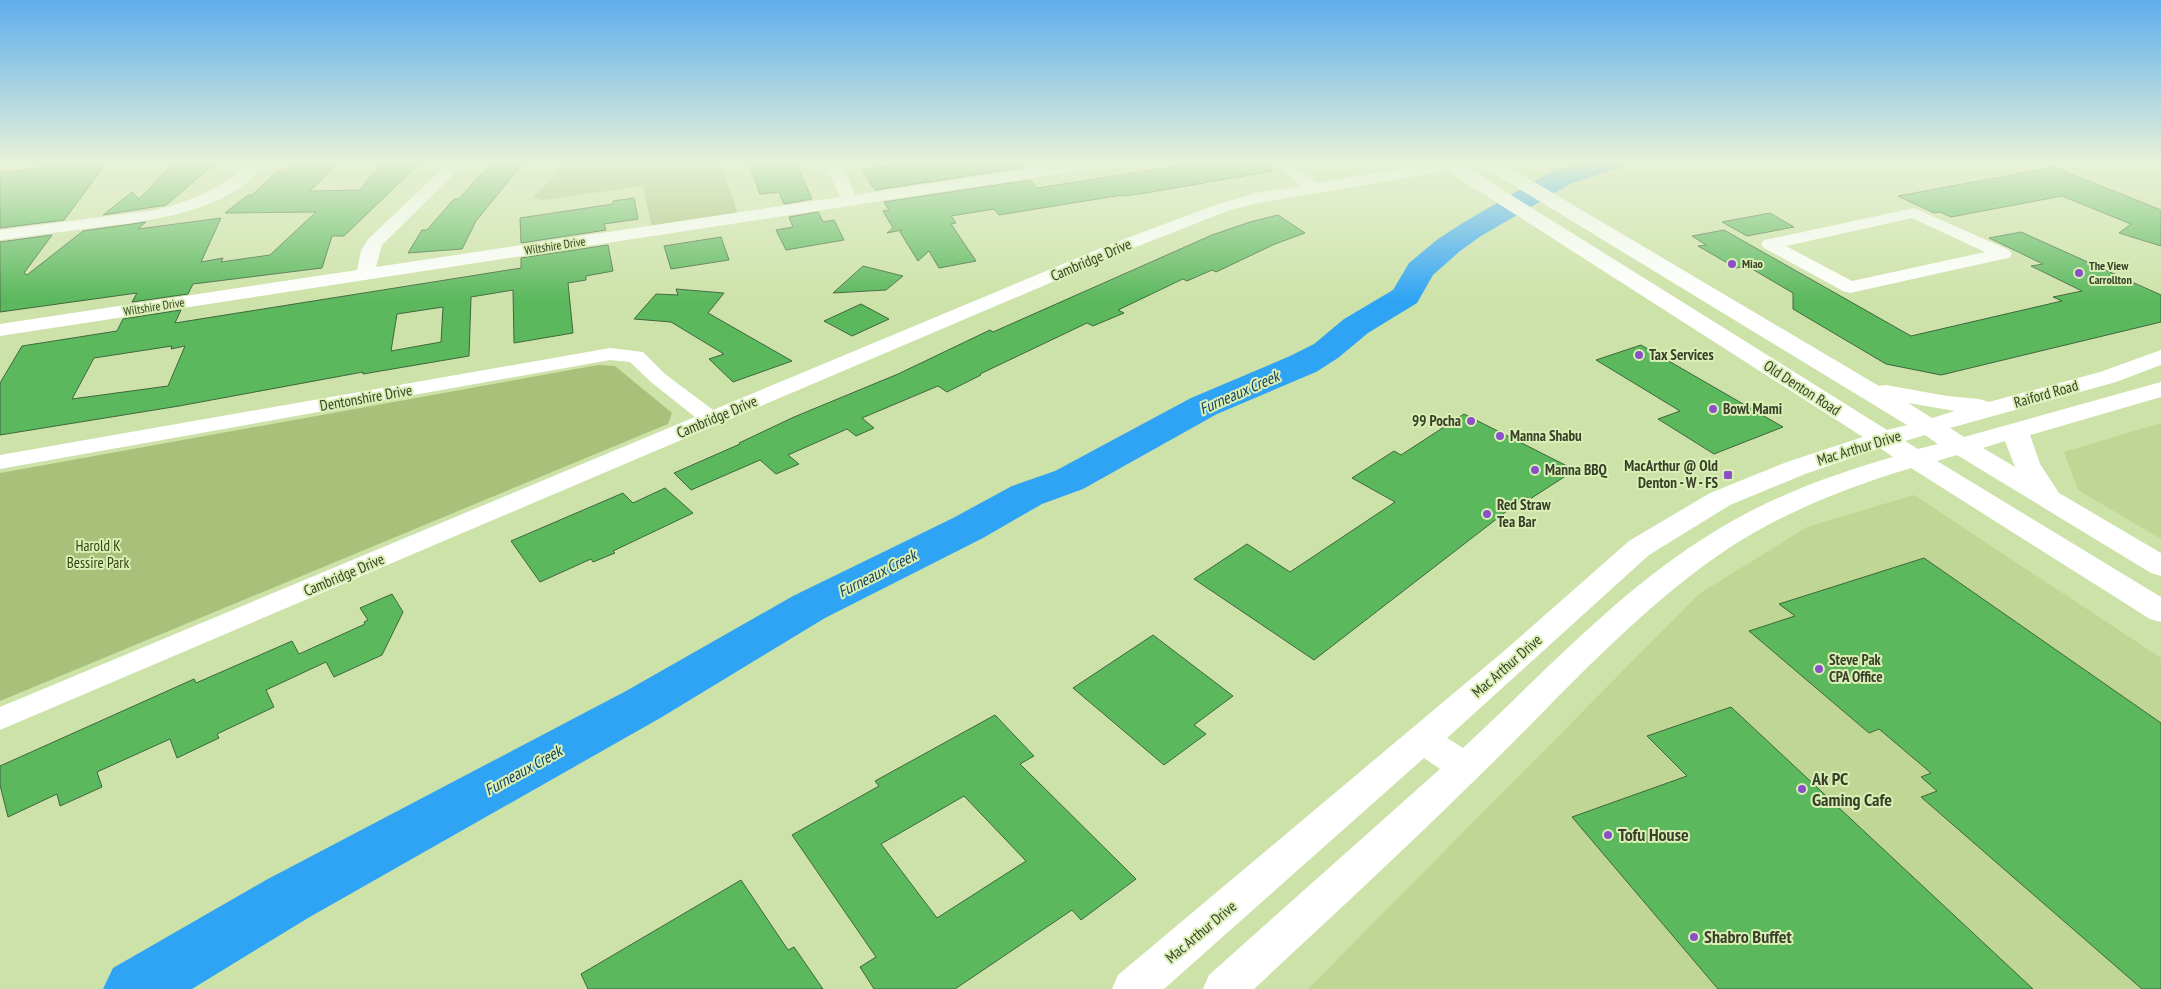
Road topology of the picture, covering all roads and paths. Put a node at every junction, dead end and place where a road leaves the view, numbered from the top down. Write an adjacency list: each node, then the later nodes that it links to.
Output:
1 (185, 207): 7 (street)
2 (412, 207): 9 (street)
3 (803, 207): 9 (street, Wiltshire Drive)
4 (1224, 207): 15 (street, Cambridge Drive)
5 (1514, 207): 18 (street, Old Denton Road)
6 (1561, 207): 12 (street, Old Denton Road)
7 (0, 235)
8 (1786, 253): 8 (street)
9 (365, 274): 10 (street, Wiltshire Drive)
10 (0, 330)
11 (2161, 357): 14 (street, Raiford Road)
12 (1863, 386): 14 (street); 16 (street, Old Denton Road)
13 (2161, 388): 17 (street, Raiford Road)
14 (1998, 407): 16 (street, Raiford Road)
15 (711, 419): 21 (street, Dentonshire Drive); 25 (street, Cambridge Drive)
16 (1929, 426): 18 (street, Mac Arthur Drive); 19 (street, Old Denton Road)
17 (2016, 431): 19 (street, Raiford Road); 22 (street)
18 (1883, 440): 20 (street, Old Denton Road); 26 (street, Mac Arthur Drive)
19 (1961, 446): 20 (street, Mac Arthur Drive); 22 (street, Old Denton Road)
20 (1915, 459): 24 (street, Old Denton Road); 27 (street, Mac Arthur Drive)
21 (0, 462)
22 (2053, 501): 23 (street, Old Denton Road)
23 (2161, 566)
24 (2161, 611)
25 (0, 720)
26 (1422, 739): 27 (street); 28 (street, Mac Arthur Drive)
27 (1465, 768): 29 (street, Mac Arthur Drive)
28 (1134, 989)
29 (1224, 989)

